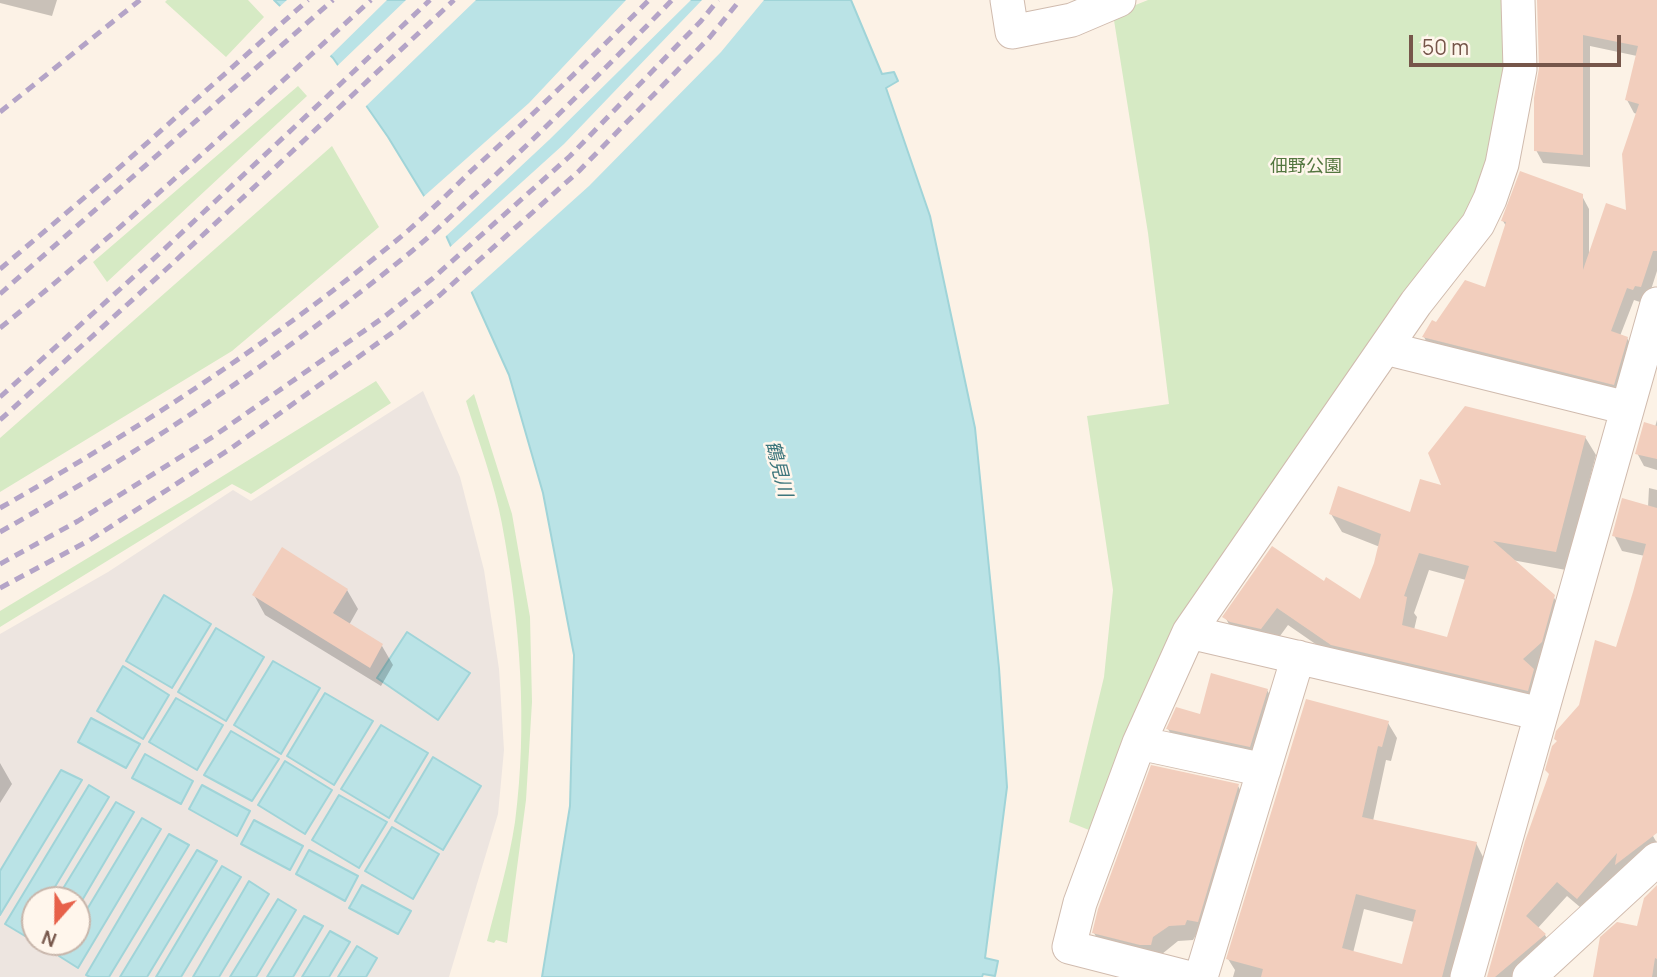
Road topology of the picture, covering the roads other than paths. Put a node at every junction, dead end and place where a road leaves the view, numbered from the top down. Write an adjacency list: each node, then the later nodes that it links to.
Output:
1 (1007, 0): 2 (street)
2 (1119, 0)
3 (1518, 0): 5 (street)
4 (1657, 304): 6 (street)
5 (1385, 348): 6 (street); 7 (street)
6 (1627, 408): 9 (street)
7 (1189, 632): 8 (street); 10 (street)
8 (1298, 657): 9 (street); 11 (street)
9 (1541, 714): 15 (street)
10 (1139, 743): 11 (street); 13 (street)
11 (1264, 770): 14 (street)
12 (1657, 859): 16 (street)
13 (1186, 977)
14 (1201, 977)
15 (1467, 977)
16 (1529, 977)

